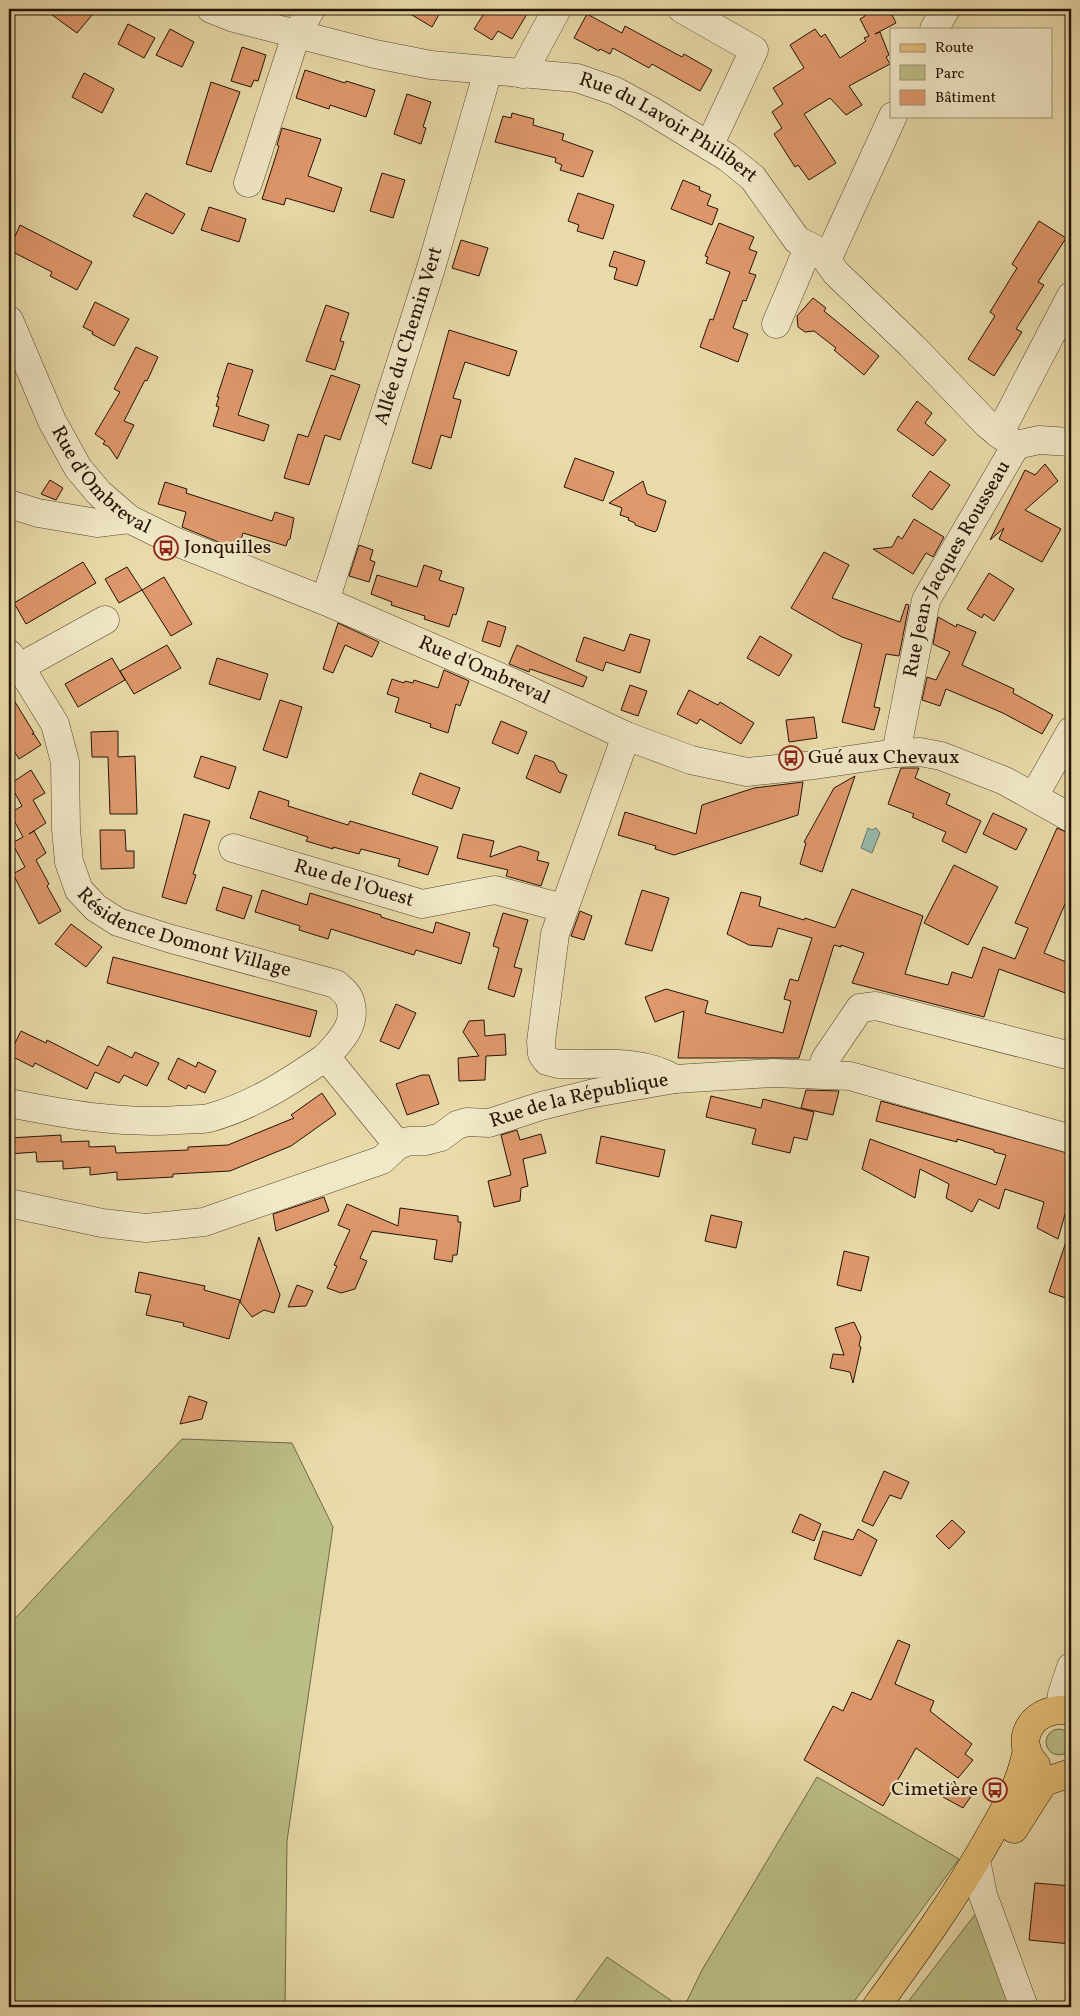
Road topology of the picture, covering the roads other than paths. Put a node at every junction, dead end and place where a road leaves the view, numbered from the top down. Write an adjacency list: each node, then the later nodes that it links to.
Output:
1 (211, 9): 7 (street, Rue du Lavoir Philibert)
2 (311, 9): 7 (street)
3 (557, 9): 9 (street)
4 (682, 9): 11 (street)
5 (946, 9): 6 (street)
6 (935, 28)
7 (296, 35): 8 (street, Rue du Lavoir Philibert); 12 (street)
8 (488, 71): 9 (street, Rue du Lavoir Philibert); 21 (street, Allée du Chemin Vert)
9 (522, 74): 11 (street, Rue du Lavoir Philibert)
10 (891, 118): 13 (street)
11 (709, 146): 13 (street, Rue du Lavoir Philibert)
12 (248, 183)
13 (818, 253): 16 (street); 17 (street, Rue du Lavoir Philibert)
14 (1071, 296): 17 (street)
15 (9, 320): 20 (street, Rue d'Ombreval)
16 (776, 324)
17 (1007, 440): 18 (street, Rue Jean-Jacques Rousseau); 26 (street, Rue Jean-Jacques Rousseau)
18 (1071, 442)
19 (9, 504): 20 (street)
20 (129, 519): 21 (street, Rue d'Ombreval)
21 (325, 602): 25 (street, Rue d'Ombreval)
22 (104, 620): 23 (street)
23 (14, 661): 32 (street, Résidence Domont Village)
24 (1071, 731): 27 (street)
25 (626, 736): 26 (street, Rue d'Ombreval); 30 (street)
26 (896, 753): 27 (street, Rue d'Ombreval)
27 (1034, 796): 28 (street, Rue d'Ombreval)
28 (1071, 818)
29 (233, 848): 30 (street, Rue de l'Ouest)
30 (563, 908): 34 (street)
31 (1071, 1056): 33 (street)
32 (326, 1057): 35 (street, Résidence Domont Village); 37 (street)
33 (820, 1074): 34 (street, Rue de la République); 36 (street, Rue de la République)
34 (675, 1079): 37 (street, Rue de la République)
35 (9, 1103)
36 (1071, 1139)
37 (398, 1145): 38 (street)
38 (9, 1203)
39 (1071, 1668): 40 (street)
40 (1066, 1710): 41 (main road)
41 (1027, 1749): 42 (main road); 43 (main road)
42 (1070, 1773): 43 (main road)
43 (978, 1870): 44 (main road); 45 (street)
44 (876, 2007)
45 (1024, 2007)

